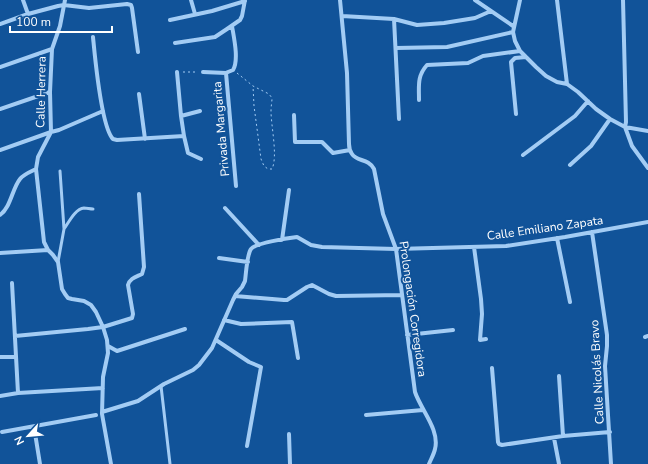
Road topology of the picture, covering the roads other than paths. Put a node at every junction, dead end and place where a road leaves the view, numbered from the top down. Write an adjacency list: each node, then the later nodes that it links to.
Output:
1 (23, 0): 11 (street)
2 (191, 0): 12 (street)
3 (340, 0): 13 (street)
4 (475, 0): 10 (street)
5 (520, 0): 18 (street)
6 (557, 0): 31 (street)
7 (623, 0): 44 (street)
8 (245, 1): 12 (street); 17 (street)
9 (65, 2): 11 (street); 23 (street, Calle Herrera); 25 (street)
10 (491, 11): 14 (street); 18 (street)
11 (28, 14): 16 (street)
12 (195, 14): 15 (street)
13 (342, 16): 14 (street); 50 (street)
14 (394, 19): 22 (street)
15 (170, 20)
16 (0, 24)
17 (232, 26): 21 (street); 30 (street, Privada Margarita)
18 (514, 26): 19 (street)
19 (513, 32): 22 (street); 24 (street)
20 (93, 37): 37 (street)
21 (176, 43)
22 (396, 48): 42 (street)
23 (52, 49): 27 (street); 32 (street, Calle Herrera)
24 (520, 51): 26 (street); 34 (street)
25 (138, 52)
26 (526, 57): 31 (street); 39 (street)
27 (0, 66)
28 (177, 72): 41 (street)
29 (203, 72): 30 (street)
30 (226, 73): 57 (street, Privada Margarita)
31 (567, 84): 35 (street)
32 (50, 92): 36 (street); 46 (street, Calle Herrera)
33 (139, 94): 48 (street)
34 (419, 100)
35 (588, 101): 43 (street); 51 (street)
36 (0, 109)
37 (103, 111): 46 (street); 48 (street)
38 (200, 111): 41 (street)
39 (516, 114)
40 (294, 115): 50 (street)
41 (181, 116): 47 (street)
42 (399, 119)
43 (610, 119): 44 (street); 53 (street)
44 (625, 127): 45 (street); 54 (street)
45 (648, 131)
46 (51, 132): 49 (street); 55 (street, Calle Herrera)
47 (184, 136): 48 (street); 52 (street)
48 (145, 138)
49 (0, 150)
50 (350, 150): 70 (street, Prolongación Corregidora)
51 (523, 155)
52 (201, 159)
53 (570, 165)
54 (648, 168)
55 (36, 169): 62 (street); 71 (street, Calle Herrera)
56 (60, 171): 64 (lane)
57 (236, 186)
58 (289, 190): 67 (street)
59 (139, 194): 81 (street)
60 (226, 208): 68 (street)
61 (94, 209): 64 (lane)
62 (0, 215)
63 (648, 222): 65 (street, Calle Emiliano Zapata)
64 (64, 229): 74 (lane)
65 (592, 232): 66 (street, Calle Emiliano Zapata); 104 (street, Calle Nicolás Bravo)
66 (557, 238): 69 (street, Calle Emiliano Zapata); 79 (street)
67 (282, 240): 68 (street); 70 (street, Calle Emiliano Zapata)
68 (258, 245): 75 (street)
69 (474, 247): 70 (street, Calle Emiliano Zapata); 86 (street)
70 (396, 249): 77 (street, Prolongación Corregidora)
71 (48, 250): 72 (street); 74 (street, Calle Herrera)
72 (0, 253)
73 (219, 258): 75 (street)
74 (58, 262): 81 (street)
75 (248, 262): 78 (street)
76 (12, 283): 85 (street)
77 (402, 295): 78 (street); 84 (street, Prolongación Corregidora)
78 (235, 296): 80 (street)
79 (570, 302)
80 (224, 320): 87 (street); 91 (street)
81 (104, 327): 85 (street); 88 (street)
82 (185, 329): 88 (street)
83 (453, 330): 84 (street)
84 (407, 335): 98 (street, Prolongación Corregidora)
85 (15, 336): 90 (street)
86 (486, 339)
87 (216, 340): 94 (street); 108 (street)
88 (108, 346): 95 (street)
89 (0, 357): 90 (street)
90 (16, 357): 96 (street)
91 (298, 358)
92 (492, 368): 107 (street)
93 (559, 376): 106 (street)
94 (161, 386): 99 (street); 111 (lane)
95 (103, 388): 96 (street); 99 (street)
96 (18, 393): 97 (street)
97 (0, 396)
98 (423, 410): 101 (street); 113 (street, Prolongación Corregidora)
99 (102, 412): 110 (street)
100 (96, 415): 102 (street)
101 (366, 415)
102 (34, 427): 103 (street); 109 (street)
103 (2, 432)
104 (610, 432): 106 (street); 115 (street, Calle Nicolás Bravo)
105 (289, 434): 112 (street)
106 (563, 436): 107 (street)
107 (554, 438): 114 (street)
108 (247, 446)
109 (40, 464)
110 (111, 464)
111 (170, 464)
112 (290, 464)
113 (429, 464)
114 (559, 464)
115 (611, 464)

